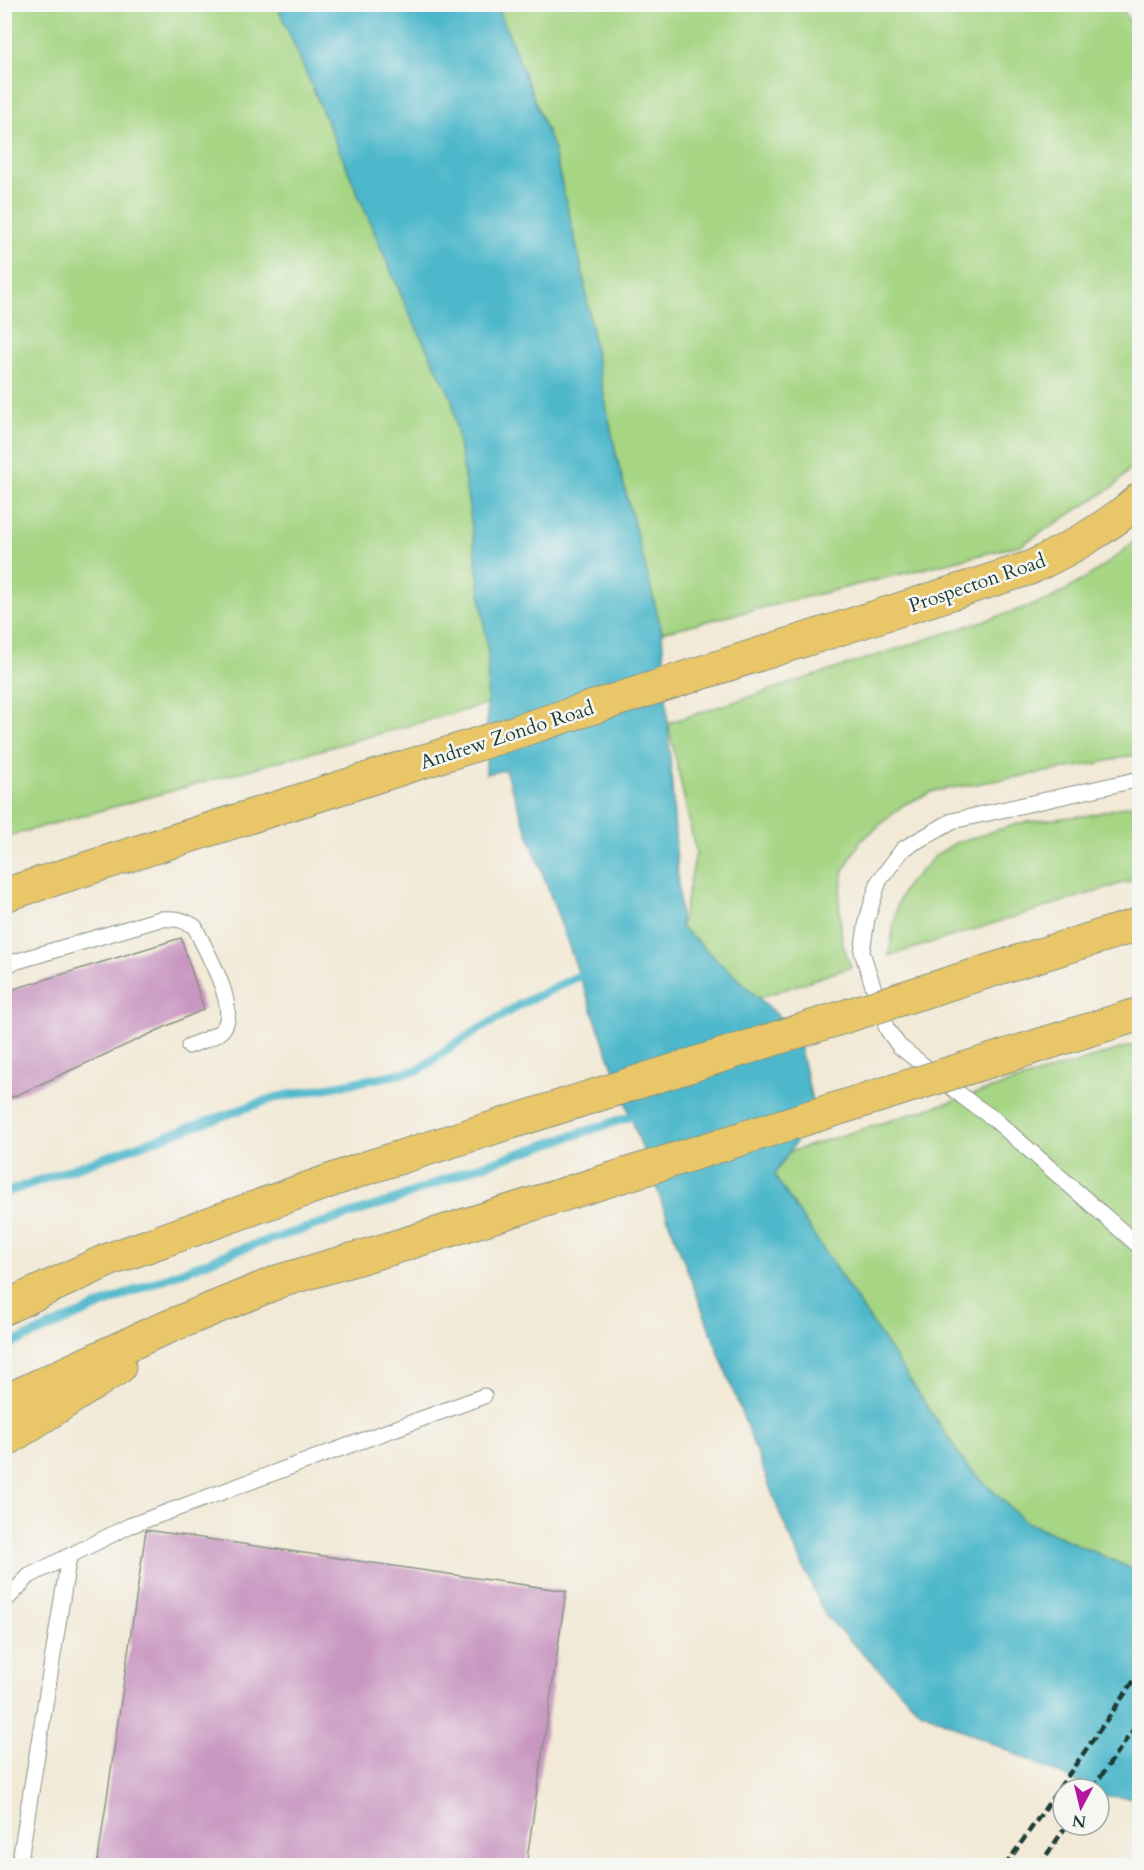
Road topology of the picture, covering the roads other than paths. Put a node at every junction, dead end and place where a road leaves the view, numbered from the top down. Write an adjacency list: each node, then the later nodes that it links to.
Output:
1 (1140, 499): 2 (main road, Prospecton Road)
2 (835, 631): 4 (main road, Andrew Zondo Road)
3 (1140, 778): 9 (lane)
4 (4, 895)
5 (1140, 924): 10 (main road, bridge)
6 (4, 965): 8 (lane)
7 (1140, 1014): 11 (main road, bridge)
8 (189, 1046)
9 (1140, 1247)
10 (4, 1308)
11 (151, 1334): 13 (main road); 14 (main road)
12 (484, 1396): 15 (lane)
13 (4, 1402)
14 (4, 1441)
15 (69, 1556): 16 (lane); 17 (lane)
16 (4, 1602)
17 (18, 1866)

